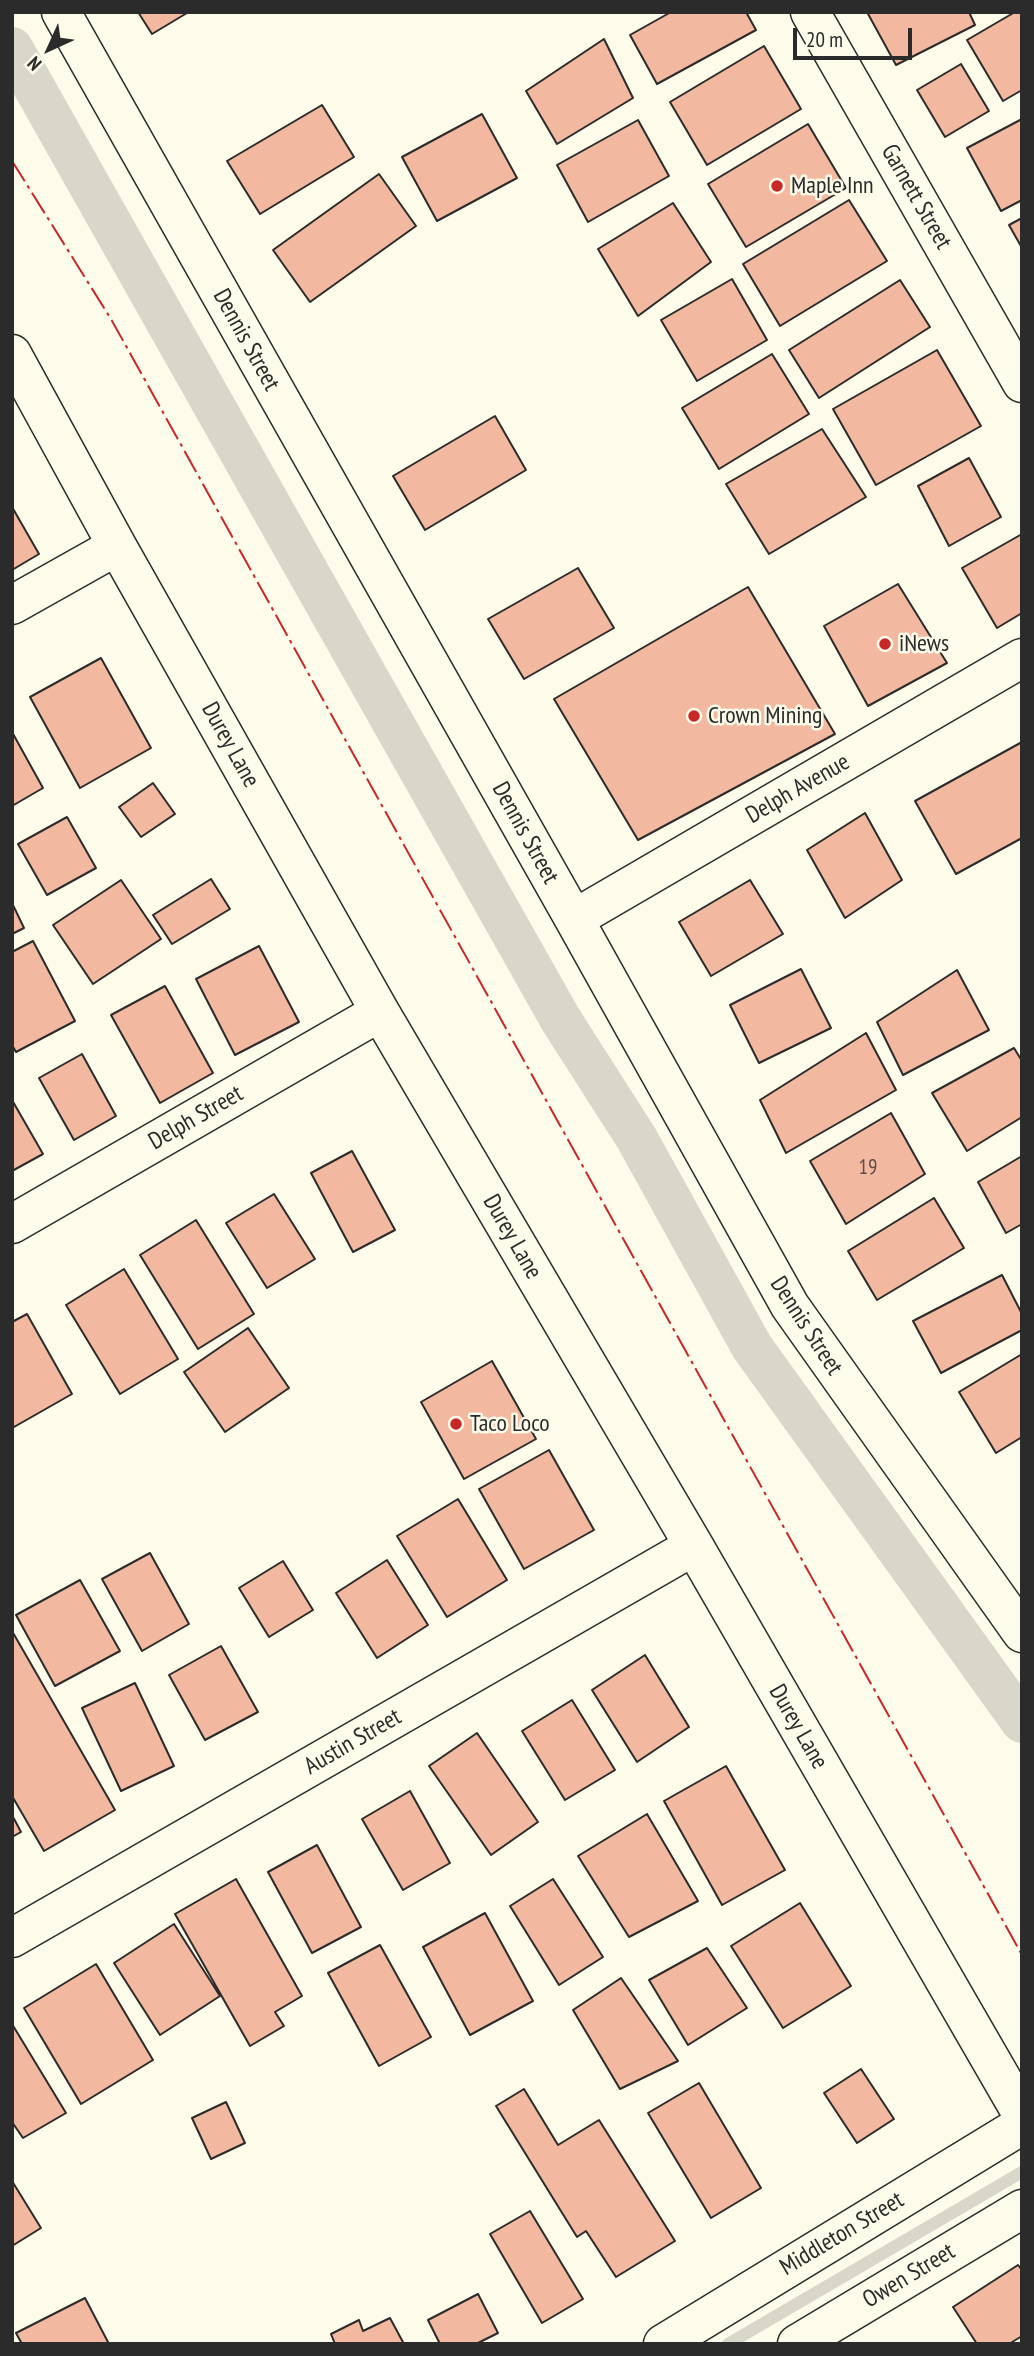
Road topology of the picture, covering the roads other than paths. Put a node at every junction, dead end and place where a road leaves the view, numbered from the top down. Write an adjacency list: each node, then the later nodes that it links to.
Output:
1 (61, 12): 8 (street, Dennis Street)
2 (810, 12): 4 (street, Garnett Street)
3 (12, 354): 5 (street, Durey Lane)
4 (1022, 383)
5 (117, 546): 6 (street); 9 (street, Durey Lane)
6 (12, 605)
7 (1022, 658): 8 (street, Delph Avenue)
8 (574, 919): 12 (street, Dennis Street)
9 (380, 1012): 10 (street, Delph Street); 11 (street, Durey Lane)
10 (12, 1224)
11 (694, 1546): 13 (street, Austin Street); 14 (street, Durey Lane)
12 (1022, 1633)
13 (12, 1938)
14 (1022, 2114)
15 (1022, 2125): 17 (street, Middleton Street)
16 (1022, 2209): 18 (street, Owen Street)
17 (663, 2344)
18 (797, 2344)

